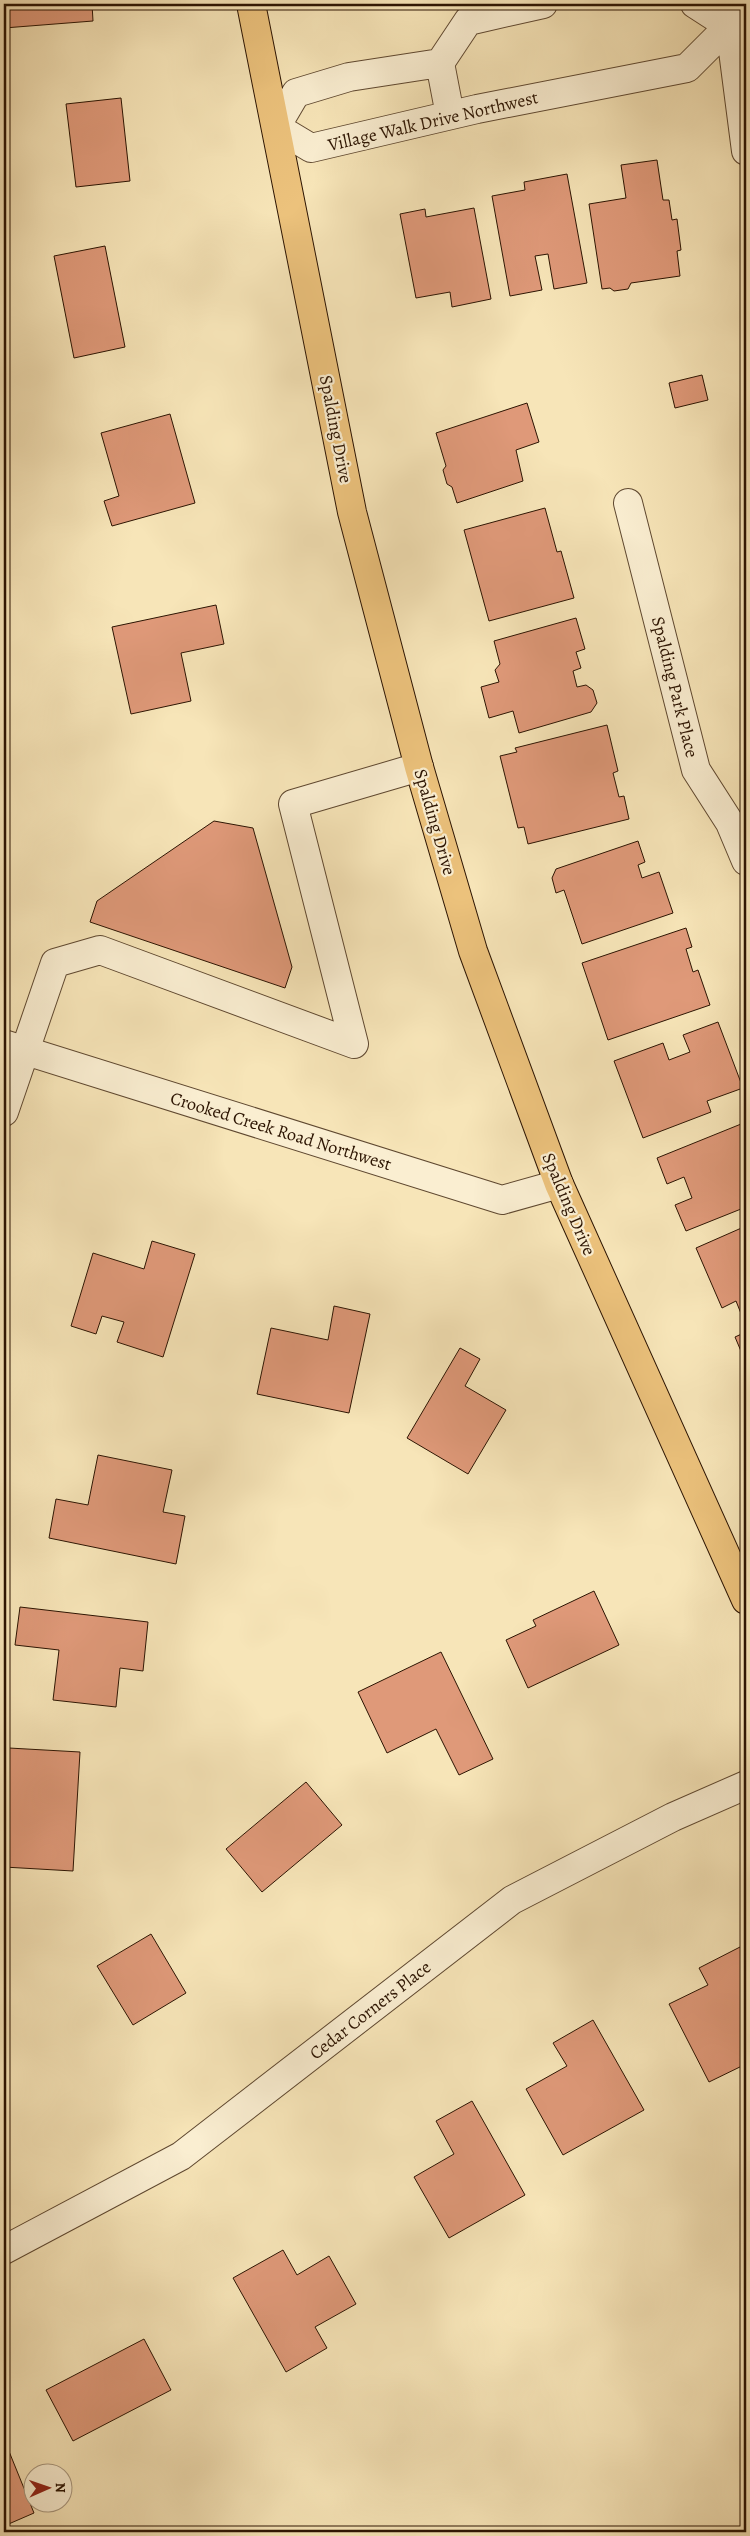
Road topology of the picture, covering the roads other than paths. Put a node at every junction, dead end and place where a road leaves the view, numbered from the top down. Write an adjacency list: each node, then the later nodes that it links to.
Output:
1 (251, 4): 7 (main road, Spalding Drive)
2 (543, 4): 5 (street)
3 (695, 4): 4 (street)
4 (728, 15): 6 (street, Village Walk Drive Northwest); 8 (street)
5 (440, 64): 6 (street); 7 (street)
6 (450, 115): 7 (street, Village Walk Drive Northwest)
7 (276, 127): 10 (main road, Spalding Drive)
8 (746, 152)
9 (628, 503): 11 (street, Spalding Park Place)
10 (419, 767): 13 (street); 15 (main road, Spalding Drive)
11 (738, 820): 12 (street, Spalding Park Place)
12 (746, 861)
13 (14, 1048): 14 (street); 15 (street, Crooked Creek Road Northwest)
14 (4, 1112)
15 (559, 1184): 16 (main road, Spalding Drive)
16 (746, 1600)
17 (746, 1785): 18 (street, Cedar Corners Place)
18 (4, 2250)

